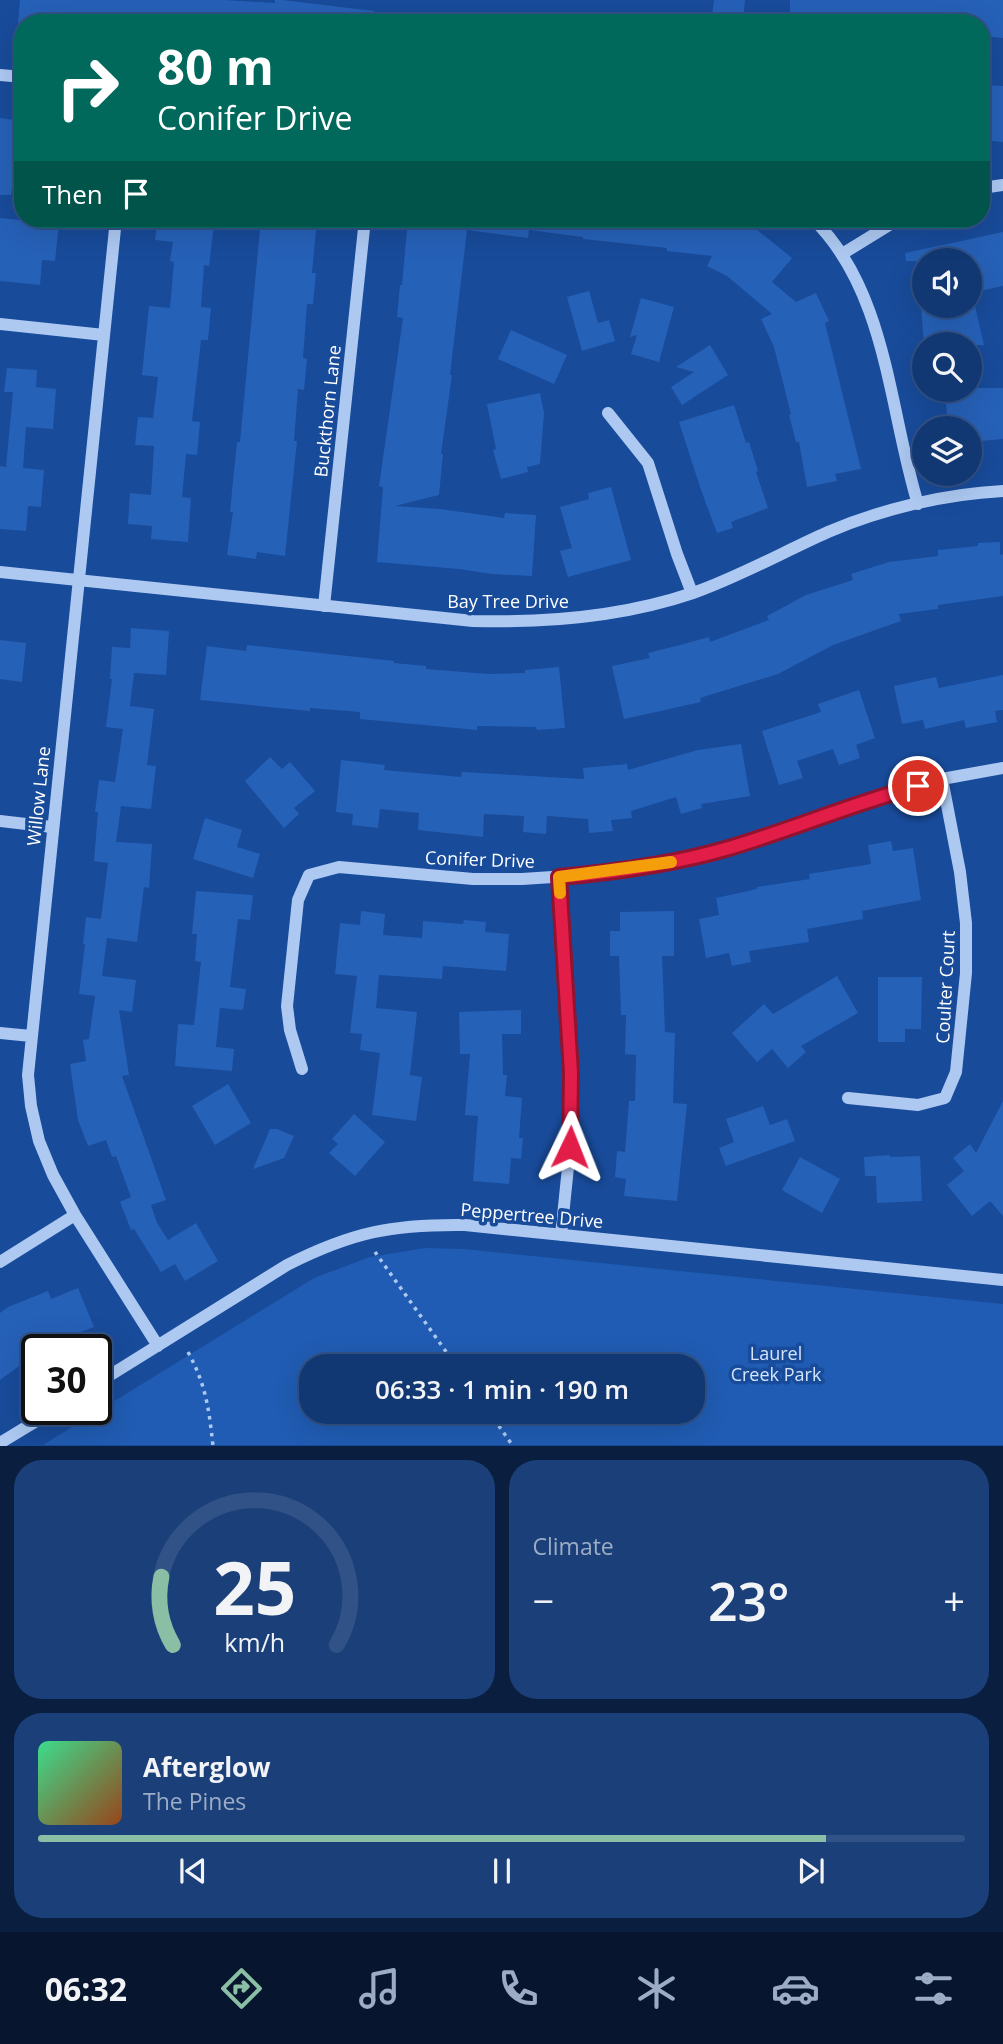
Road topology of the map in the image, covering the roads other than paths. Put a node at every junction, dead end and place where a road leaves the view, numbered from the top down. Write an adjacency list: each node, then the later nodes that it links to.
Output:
1 (115, 228): 7 (street, Willow Lane)
2 (364, 228): 14 (street, Buckthorn Lane)
3 (820, 228): 5 (street)
4 (884, 228): 5 (street)
5 (842, 254): 10 (street)
6 (0, 324): 7 (street)
7 (104, 335): 12 (street, Willow Lane)
8 (608, 413): 13 (street)
9 (1003, 491): 10 (street, Bay Tree Drive)
10 (918, 504): 13 (street, Bay Tree Drive)
11 (0, 572): 12 (street, Bay Tree Drive)
12 (78, 580): 14 (street, Bay Tree Drive); 18 (street, Willow Lane)
13 (692, 593): 14 (street, Bay Tree Drive)
14 (324, 606)
15 (1003, 768): 16 (street, Conifer Drive)
16 (942, 779): 19 (street, Conifer Drive); 23 (street, Coulter Court)
17 (0, 821): 18 (street)
18 (52, 827): 21 (street, Willow Lane)
19 (559, 877): 22 (street, Conifer Drive); 25 (street)
20 (0, 1033): 21 (street)
21 (31, 1036): 24 (street, Willow Lane)
22 (302, 1069)
23 (848, 1098)
24 (75, 1215): 26 (street); 28 (street, Willow Lane)
25 (561, 1235): 27 (street, Peppertree Drive); 28 (street, Peppertree Drive)
26 (0, 1262)
27 (1003, 1280)
28 (158, 1346): 29 (street, Peppertree Drive)
29 (112, 1374)
30 (30, 1425): 31 (street)
31 (0, 1443)

